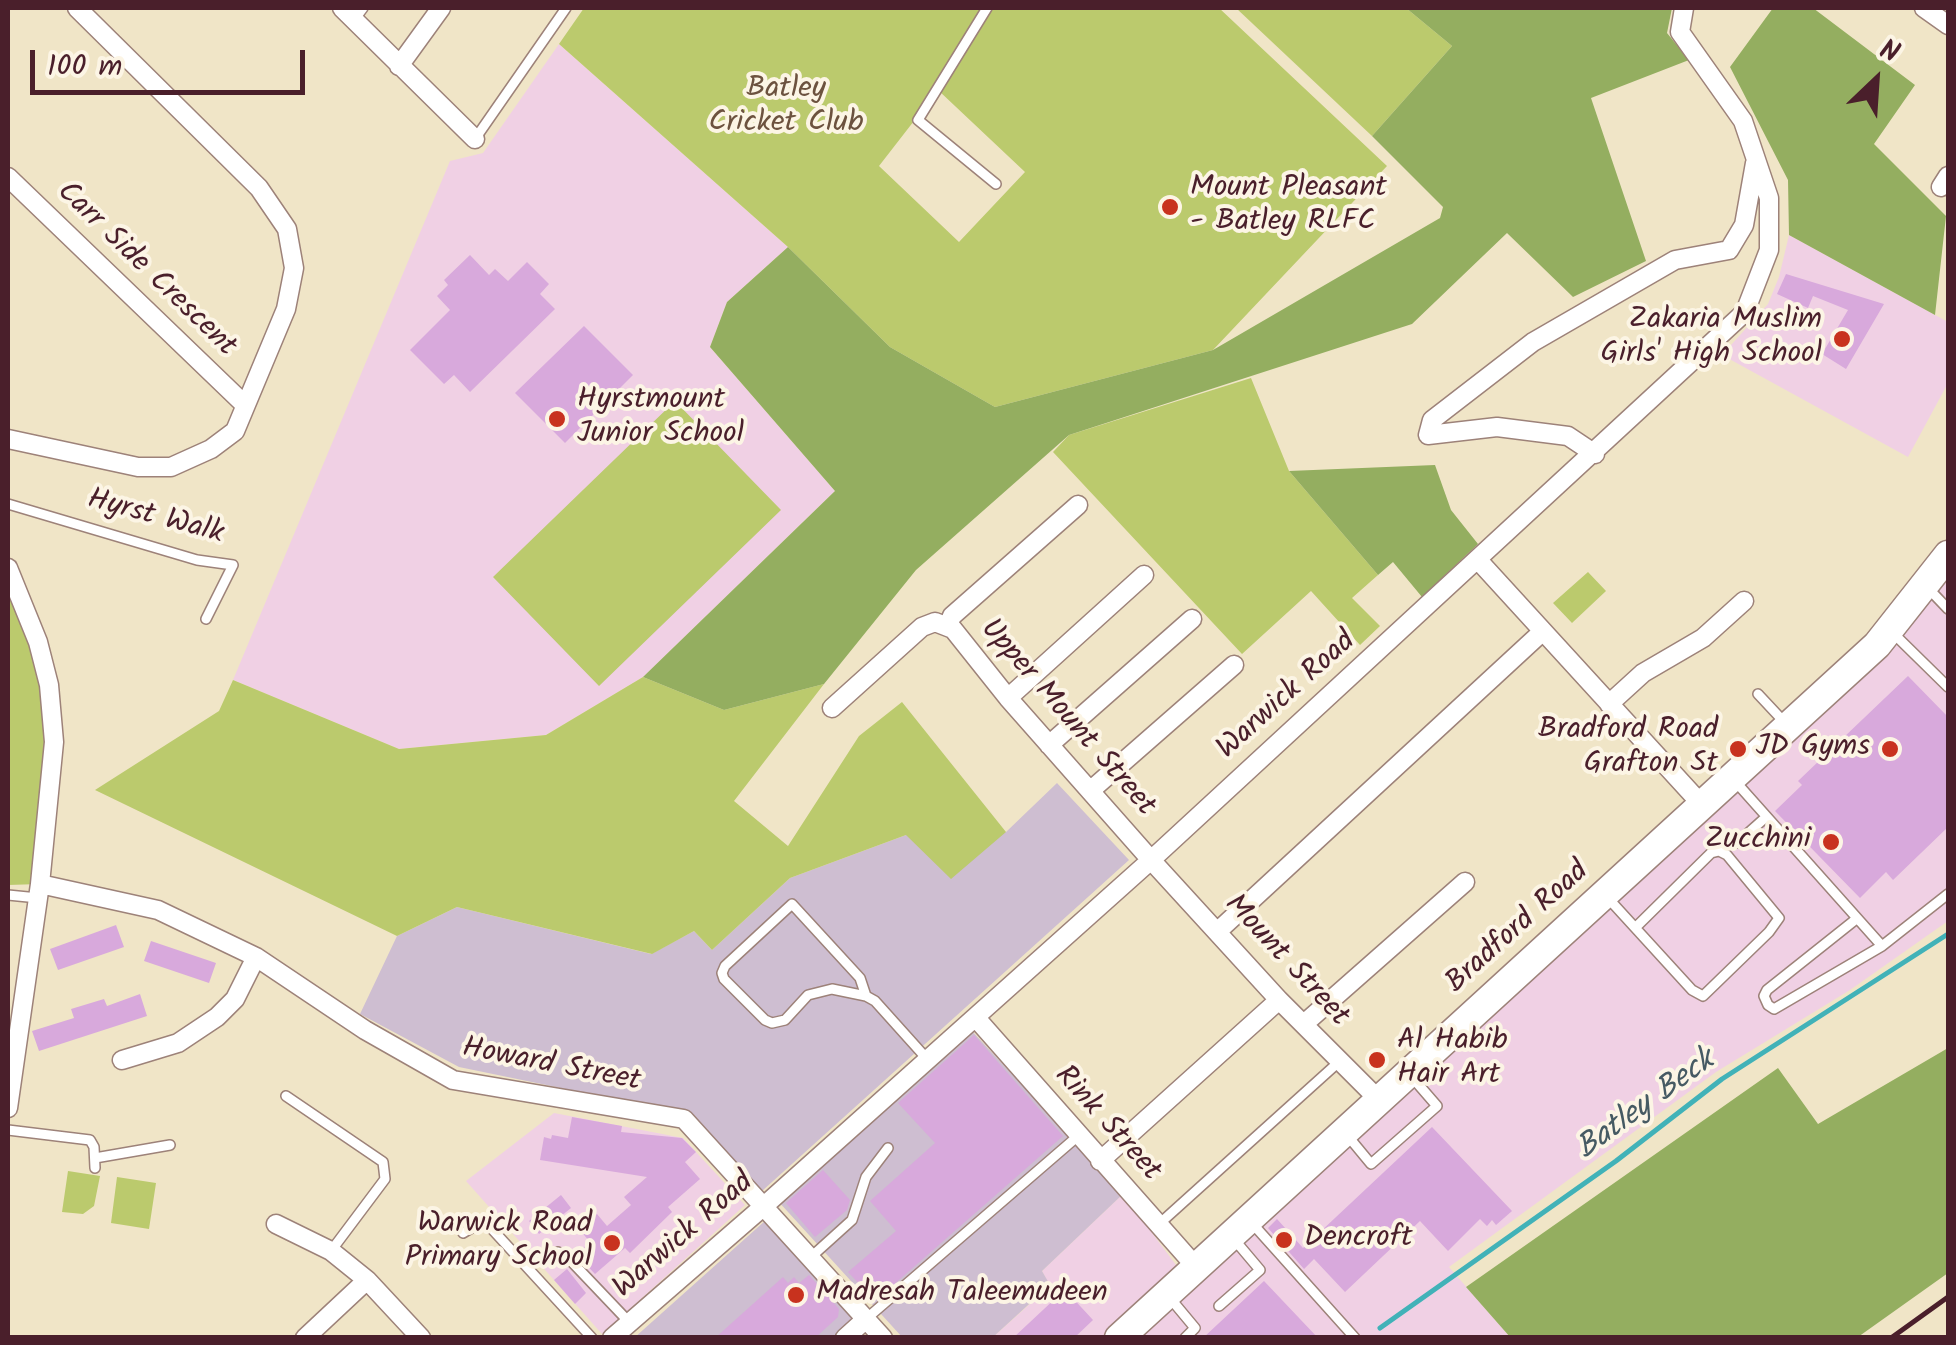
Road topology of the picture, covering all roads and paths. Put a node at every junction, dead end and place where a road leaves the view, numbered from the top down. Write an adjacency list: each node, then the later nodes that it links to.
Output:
1 (77, 8): 14 (street, Carr Side Crescent)
2 (441, 8): 9 (street)
3 (566, 8): 10 (lane)
4 (987, 8): 13 (lane)
5 (1684, 8): 11 (street, Warwick Road)
6 (1928, 9): 8 (street)
7 (353, 12): 9 (street)
8 (1948, 25)
9 (399, 66): 10 (street)
10 (475, 139)
11 (1756, 157): 16 (street, Warwick Road); 16 (street)
12 (8, 178): 14 (street, Carr Side Crescent)
13 (996, 184)
14 (245, 405): 15 (street, Carr Side Crescent)
15 (8, 439)
16 (1595, 454): 20 (street, Warwick Road)
17 (8, 504): 26 (lane, Hyrst Walk)
18 (1082, 510): 28 (street)
19 (1948, 555): 23 (main road, Bradford Road)
20 (1478, 560): 30 (street); 44 (street, Warwick Road)
21 (8, 568): 46 (street)
22 (1144, 575): 34 (street)
23 (1924, 586): 25 (lane); 29 (main road, Bradford Road)
24 (1744, 600): 35 (street)
25 (1948, 608)
26 (206, 619)
27 (1192, 619): 38 (street)
28 (945, 625): 34 (street, Upper Mount Street); 36 (street)
29 (1890, 630): 32 (lane); 37 (main road, Bradford Road)
30 (1542, 632): 35 (street); 52 (street)
31 (1234, 664): 40 (street)
32 (1948, 688)
33 (1758, 694): 37 (lane)
34 (1008, 698): 38 (street, Upper Mount Street)
35 (1609, 704): 41 (street)
36 (832, 708)
37 (1788, 726): 39 (main road, Bradford Road)
38 (1049, 745): 40 (street, Upper Mount Street)
39 (1732, 778): 41 (main road, Bradford Road); 42 (lane)
40 (1090, 791): 44 (street, Upper Mount Street)
41 (1703, 806): 49 (main road, Bradford Road)
42 (1764, 818): 43 (lane); 50 (lane)
43 (1737, 843)
44 (1151, 860): 52 (street, Mount Street); 59 (street, Warwick Road)
45 (1465, 882): 60 (street)
46 (39, 891): 48 (lane); 54 (street, Howard Street); 67 (street)
47 (1948, 894): 53 (lane)
48 (8, 895)
49 (1604, 895): 51 (lane); 64 (main road, Bradford Road)
50 (1855, 920): 53 (lane); 53 (lane)
51 (1636, 927): 51 (lane)
52 (1218, 931): 58 (street, Mount Street)
53 (1882, 946)
54 (256, 956): 61 (street); 74 (street, Howard Street)
55 (860, 978): 56 (lane); 56 (lane); 57 (lane)
56 (852, 993): 57 (lane)
57 (866, 996): 62 (lane)
58 (1279, 1000): 60 (street, Mount Street); 73 (street)
59 (976, 1018): 62 (street, Warwick Road); 70 (street, Rink Street)
60 (1305, 1023): 63 (street, Mount Street)
61 (122, 1060)
62 (928, 1060): 74 (street, Warwick Road)
63 (1341, 1060): 66 (street, Mount Street); 76 (lane)
64 (1409, 1074): 66 (main road, Bradford Road); 69 (lane)
65 (286, 1096): 79 (lane)
66 (1380, 1101): 69 (main road, Bradford Road)
67 (8, 1108)
68 (8, 1130): 71 (lane)
69 (1345, 1134): 77 (main road, Bradford Road)
70 (1078, 1136): 73 (street, Rink Street); 86 (lane)
71 (170, 1145)
72 (888, 1148): 81 (lane)
73 (1100, 1161): 76 (street, Rink Street)
74 (764, 1206): 81 (street, Howard Street); 87 (street, Warwick Road)
75 (276, 1224): 79 (street)
76 (1158, 1225): 82 (street, Rink Street)
77 (1241, 1228): 82 (main road, Bradford Road); 85 (lane); 96 (lane)
78 (462, 1234): 90 (lane)
79 (331, 1251): 83 (street)
80 (558, 1252): 87 (lane)
81 (810, 1258): 86 (street, Howard Street)
82 (1197, 1268): 84 (main road, Bradford Road)
83 (367, 1280): 88 (street); 89 (street)
84 (1168, 1294): 94 (main road, Bradford Road); 95 (lane)
85 (1219, 1306)
86 (866, 1319): 92 (street); 93 (street, Howard Street)
87 (629, 1322): 91 (street, Warwick Road)
88 (304, 1338)
89 (421, 1338)
90 (592, 1338)
91 (612, 1338)
92 (845, 1338)
93 (883, 1338)
94 (1119, 1338)
95 (1185, 1338)
96 (1356, 1338)

